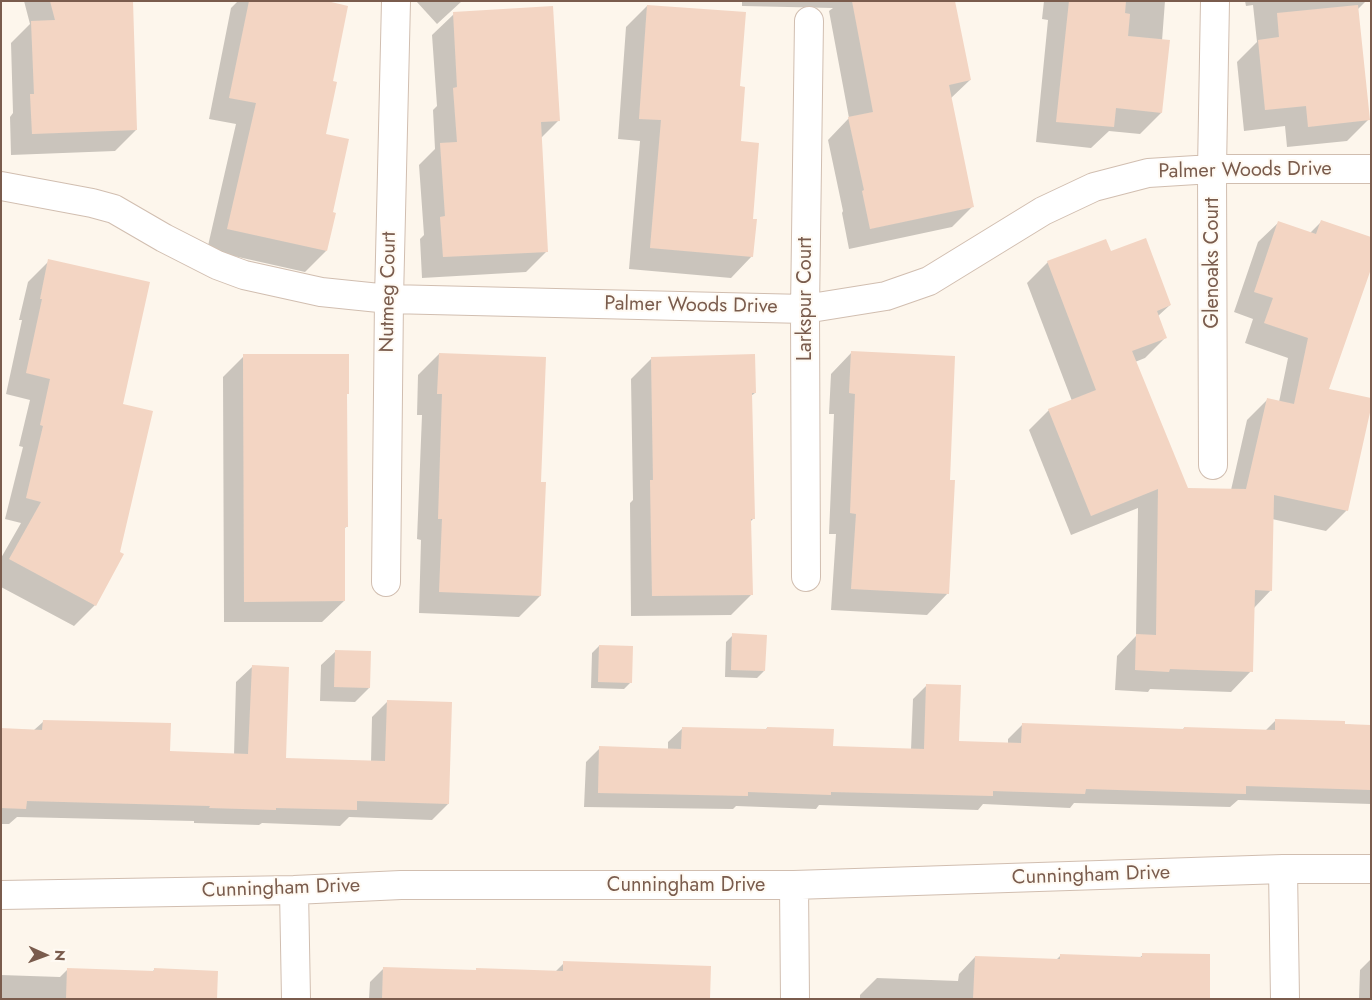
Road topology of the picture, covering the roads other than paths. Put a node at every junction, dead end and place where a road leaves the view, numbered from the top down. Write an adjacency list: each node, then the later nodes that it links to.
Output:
1 (396, 1): 7 (street, Nutmeg Court)
2 (1215, 1): 4 (street, Glenoaks Court)
3 (809, 21): 8 (street, Larkspur Court)
4 (1212, 169): 5 (street, Palmer Woods Drive); 8 (street, Palmer Woods Drive); 9 (street, Glenoaks Court)
5 (1371, 169)
6 (1, 186): 7 (street, Palmer Woods Drive)
7 (388, 299): 8 (street, Palmer Woods Drive); 11 (street, Nutmeg Court)
8 (805, 309): 10 (street, Larkspur Court)
9 (1213, 465)
10 (806, 577)
11 (386, 582)
12 (1283, 869): 13 (street, Cunningham Drive); 14 (street, Cunningham Drive); 19 (street)
13 (1371, 869)
14 (794, 886): 15 (street, Cunningham Drive); 18 (street)
15 (294, 890): 16 (street, Cunningham Drive); 17 (street)
16 (1, 895)
17 (296, 999)
18 (795, 999)
19 (1285, 999)

